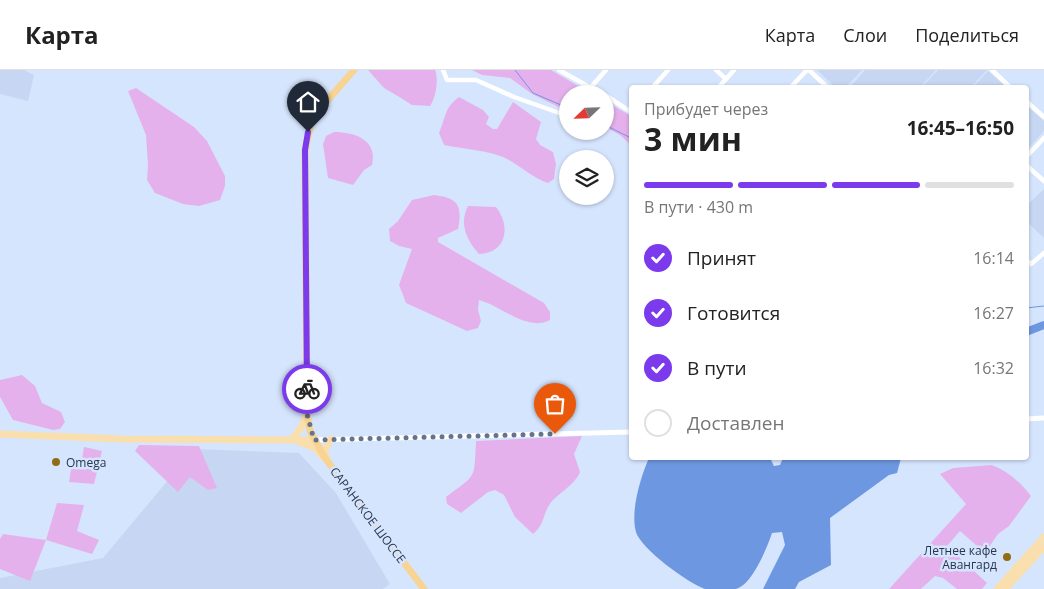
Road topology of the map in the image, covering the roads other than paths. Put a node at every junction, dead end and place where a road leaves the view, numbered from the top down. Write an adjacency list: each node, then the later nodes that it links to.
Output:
1 (354, 70): 29 (highway, САРАНСКОЕ ШОССЕ)
2 (443, 70): 21 (street)
3 (559, 70): 11 (street)
4 (606, 70): 12 (street)
5 (668, 70): 13 (street)
6 (716, 70): 10 (street)
7 (734, 70): 10 (street)
8 (808, 70): 15 (street); 16 (street)
9 (992, 70): 17 (street)
10 (726, 79): 14 (street)
11 (587, 85)
12 (593, 85)
13 (655, 85)
14 (721, 85)
15 (793, 85)
16 (825, 85)
17 (1008, 85)
18 (614, 101): 20 (street)
19 (1029, 104): 22 (street)
20 (629, 110)
21 (559, 113)
22 (1044, 117)
23 (1044, 138): 24 (street)
24 (1029, 154)
25 (1029, 168): 26 (street)
26 (1044, 181)
27 (1044, 254): 28 (street)
28 (1029, 262)
29 (307, 414): 35 (main road); 36 (highway, САРАНСКОЕ ШОССЕ)
30 (1044, 418): 31 (street)
31 (1029, 419)
32 (629, 432): 34 (street)
33 (0, 434): 35 (main road)
34 (331, 439): 36 (street); 38 (main road)
35 (291, 440): 36 (main road); 37 (main road)
36 (314, 440): 37 (highway, САРАНСКОЕ ШОССЕ)
37 (325, 458): 38 (highway, САРАНСКОЕ ШОССЕ)
38 (330, 465): 42 (highway, САРАНСКОЕ ШОССЕ)
39 (1044, 537): 41 (main road)
40 (1044, 547): 41 (main road)
41 (1023, 566): 43 (main road); 44 (main road)
42 (424, 589)
43 (997, 589)
44 (1005, 589)

